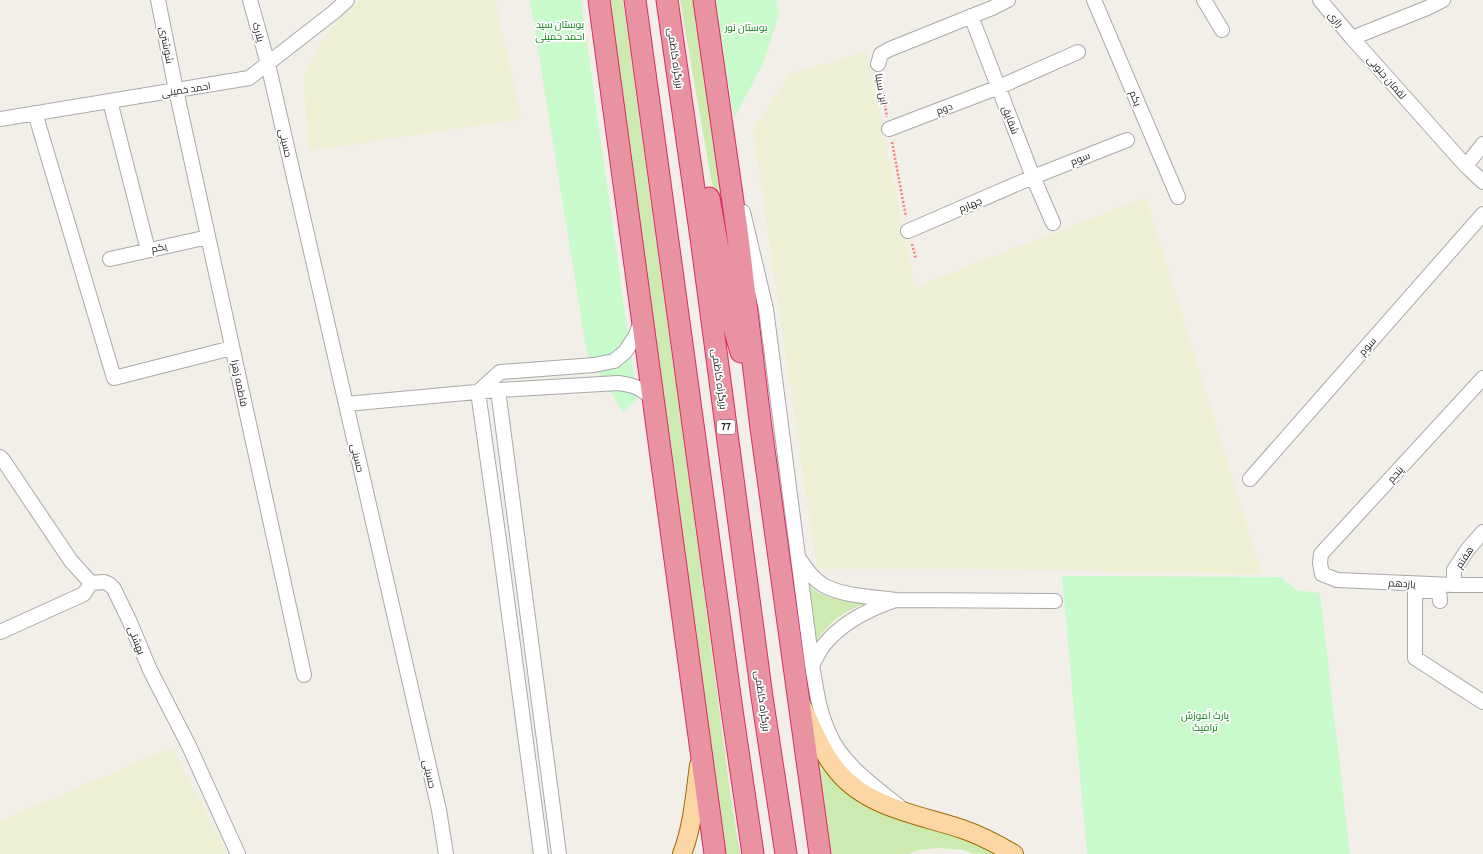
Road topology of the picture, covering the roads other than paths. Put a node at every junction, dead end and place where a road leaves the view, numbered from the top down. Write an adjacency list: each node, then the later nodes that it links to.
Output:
1 (158, 0): 22 (street, شوشتری)
2 (250, 0): 19 (street, پلارک)
3 (347, 0): 14 (street, احمد خمینی)
4 (599, 0): 41 (highway)
5 (634, 0): 73 (highway)
6 (667, 0): 27 (highway, بزرگراه کاظمی / 77)
7 (704, 0): 26 (highway)
8 (1008, 0): 15 (street, ابن سینا)
9 (1094, 0): 34 (street, یکم)
10 (1204, 0): 16 (street)
11 (1320, 0): 17 (street, رازی)
12 (1443, 0): 13 (street)
13 (1425, 4): 17 (street)
14 (331, 6): 19 (street, احمد خمینی)
15 (971, 16): 20 (street, ابن سینا); 21 (street, شقایق)
16 (1222, 30)
17 (1352, 38): 31 (street, لقمان جنوبی)
18 (1078, 52): 21 (street)
19 (268, 64): 22 (street, احمد خمینی); 47 (street, حسینی)
20 (878, 64)
21 (999, 87): 28 (street, دوم); 32 (street, شقایق)
22 (176, 90): 23 (street, احمد خمینی); 38 (street, فاطمه زهرا)
23 (110, 101): 24 (street, احمد خمینی); 39 (street)
24 (35, 113): 25 (street, احمد خمینی); 42 (street)
25 (0, 119)
26 (721, 119): 48 (highway); 52 (street)
27 (685, 129): 48 (highway); 74 (highway, بزرگراه کاظمی / 77)
28 (889, 129)
29 (1127, 140): 32 (street, سوم)
30 (1483, 144): 31 (street)
31 (1466, 166): 33 (street, لقمان جنوبی)
32 (1033, 177): 36 (street, شقایق); 37 (street, چهارم)
33 (1483, 182)
34 (1178, 197)
35 (1483, 214): 50 (street, سوم)
36 (1053, 223)
37 (908, 231)
38 (208, 237): 39 (street, یکم); 42 (street, فاطمه زهرا)
39 (148, 250): 40 (street, یکم)
40 (110, 258)
41 (642, 318): 45 (street); 46 (highway)
42 (232, 348): 62 (street, فاطمه زهرا)
43 (1483, 378): 53 (street, پنجم)
44 (498, 390): 45 (street); 46 (street); 70 (street)
45 (478, 392): 47 (street); 69 (street)
46 (654, 400): 65 (highway)
47 (346, 404): 68 (street, حسینی)
48 (761, 428): 63 (highway)
49 (0, 457): 54 (street)
50 (1250, 479)
51 (1483, 532): 55 (street, هفتم)
52 (799, 560): 57 (street); 61 (street)
53 (1322, 574): 55 (street, یازدهم)
54 (91, 583): 60 (street); 67 (street, بهشتی)
55 (1454, 585): 56 (street, یازدهم)
56 (1483, 585)
57 (896, 600): 58 (street); 61 (street)
58 (1055, 601)
59 (1440, 601): 64 (street)
60 (0, 632)
61 (812, 665): 66 (street)
62 (304, 675)
63 (798, 698): 66 (main road); 75 (highway)
64 (1483, 702)
65 (701, 750): 71 (main road); 72 (highway)
66 (907, 812): 76 (main road)
67 (238, 854)
68 (446, 854)
69 (541, 854)
70 (559, 854)
71 (682, 854)
72 (715, 854)
73 (753, 854)
74 (786, 854)
75 (820, 854)
76 (1014, 854)

